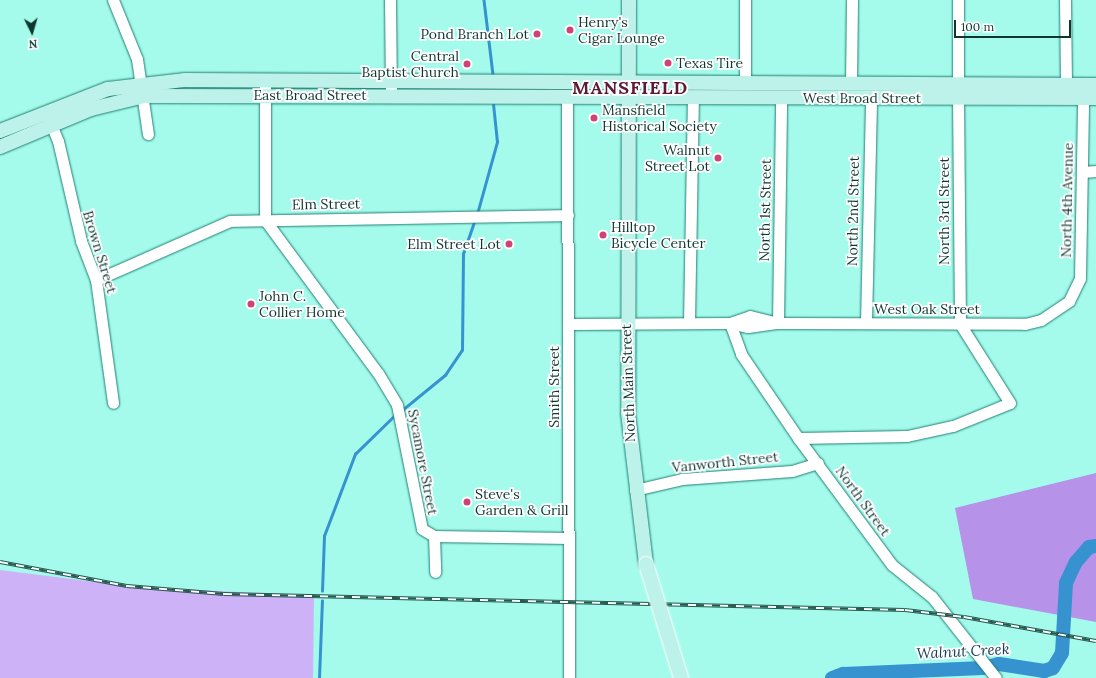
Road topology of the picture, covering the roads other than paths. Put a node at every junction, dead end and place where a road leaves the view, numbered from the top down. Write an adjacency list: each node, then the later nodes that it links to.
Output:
1 (113, 0): 16 (street)
2 (390, 0): 13 (street)
3 (629, 0): 9 (main road, North Main Street)
4 (745, 0): 15 (street)
5 (852, 0): 10 (street)
6 (958, 0): 11 (street)
7 (1066, 0): 12 (street)
8 (265, 80): 13 (main road, East Broad Street); 16 (main road, East Broad Street); 18 (street)
9 (629, 81): 14 (main road, East Broad Street); 15 (main road, West Broad Street); 20 (main road, North Main Street)
10 (851, 83): 11 (main road, West Broad Street); 15 (main road, West Broad Street)
11 (958, 84): 12 (main road, West Broad Street); 23 (main road)
12 (1066, 85): 17 (main road, West Broad Street)
13 (391, 88): 14 (main road, East Broad Street); 18 (main road, East Broad Street)
14 (523, 88): 19 (main road, East Broad Street)
15 (745, 89): 21 (main road, West Broad Street); 22 (main road, West Broad Street)
16 (143, 90): 18 (main road, East Broad Street); 25 (main road, East Broad Street); 26 (main road, East Broad Street); 28 (street)
17 (1089, 92): 23 (main road, West Broad Street); 31 (street, North 4th Avenue)
18 (265, 95): 33 (street)
19 (567, 95): 20 (main road, East Broad Street); 32 (street, Smith Street)
20 (628, 96): 21 (main road, West Broad Street); 36 (main road, North Main Street)
21 (693, 96): 37 (street)
22 (781, 98): 24 (main road, West Broad Street); 39 (street, North 1st Street)
23 (958, 98): 24 (main road, West Broad Street); 42 (street, North 3rd Street)
24 (871, 99): 41 (street, North 2nd Street)
25 (46, 112): 26 (street, Brown Street); 27 (main road, East Broad Street)
26 (52, 125): 29 (main road, East Broad Street); 34 (street, Brown Street)
27 (0, 131)
28 (148, 134)
29 (0, 147)
30 (1096, 171): 31 (street)
31 (1083, 172): 35 (street, North 4th Avenue)
32 (568, 215): 33 (street, Elm Street); 40 (street, Smith Street)
33 (265, 220): 34 (street, Elm Street); 47 (street, Sycamore Street)
34 (96, 280): 43 (street, Brown Street)
35 (1069, 301): 42 (street, West Oak Street)
36 (626, 323): 37 (street, West Oak Street); 40 (street, West Oak Street); 46 (main road, North Main Street)
37 (689, 323): 38 (street, West Oak Street)
38 (730, 323): 39 (street, West Oak Street); 44 (street, North Street)
39 (778, 323): 41 (street, West Oak Street)
40 (568, 324): 48 (street, Smith Street)
41 (866, 324): 42 (street, West Oak Street)
42 (960, 324): 44 (street)
43 (113, 403)
44 (798, 438): 45 (street, North Street)
45 (818, 463): 46 (street, Vanworth Street); 52 (street, North Street)
46 (635, 490): 51 (main road, North Main Street, bridge)
47 (434, 536): 48 (street); 49 (street)
48 (569, 538): 50 (street, Smith Street)
49 (435, 572)
50 (569, 678)
51 (681, 678)
52 (996, 678)

